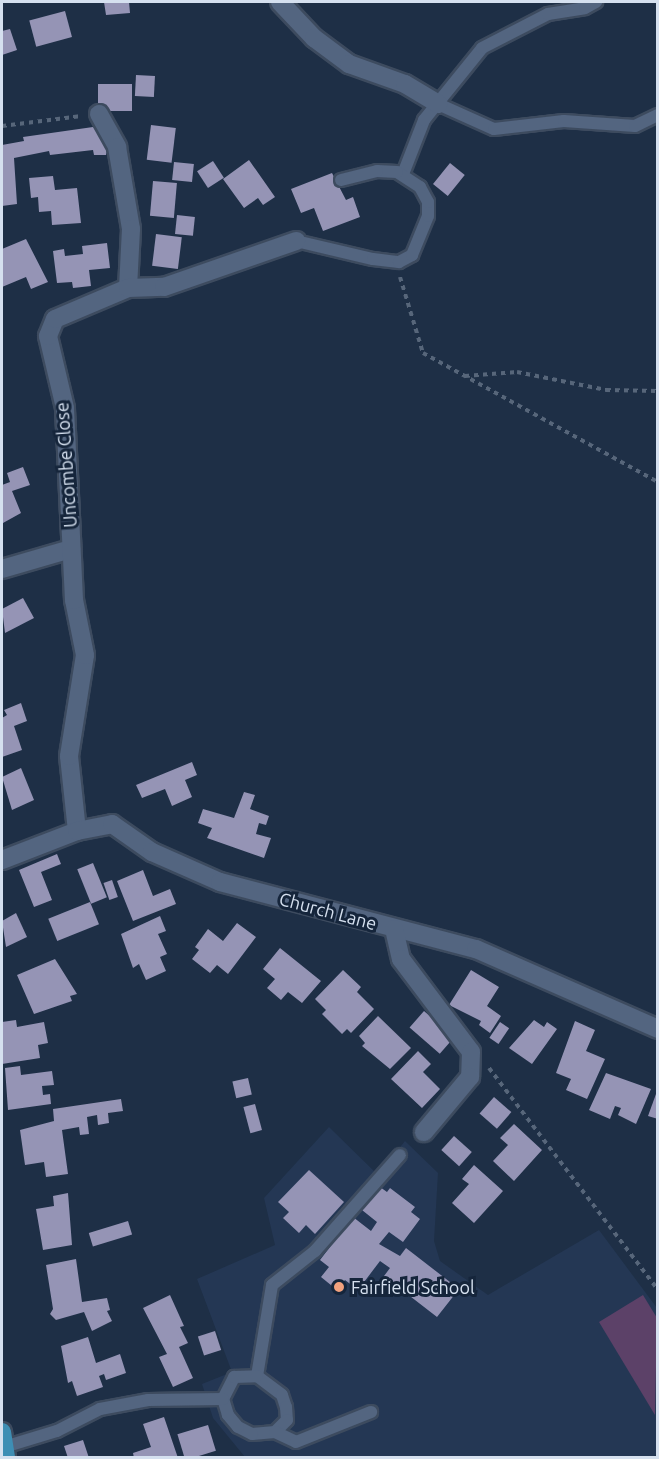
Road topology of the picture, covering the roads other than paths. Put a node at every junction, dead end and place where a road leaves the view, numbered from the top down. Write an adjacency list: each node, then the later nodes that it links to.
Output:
1 (280, 2): 3 (street)
2 (596, 2): 3 (lane)
3 (438, 104): 5 (lane); 6 (lane)
4 (99, 114): 9 (street)
5 (657, 115)
6 (403, 174): 7 (lane); 8 (lane)
7 (341, 180)
8 (296, 241): 9 (street, Uncombe Close)
9 (128, 288): 10 (street, Uncombe Close)
10 (71, 549): 11 (street, Uncombe Close); 12 (street, Uncombe Close)
11 (2, 569)
12 (77, 831): 13 (street, Church Lane); 14 (street, Church Lane)
13 (2, 860)
14 (394, 929): 15 (street, Church Lane); 16 (street)
15 (657, 1029)
16 (424, 1132)
17 (400, 1155): 18 (lane)
18 (257, 1376): 19 (lane); 21 (lane)
19 (223, 1399): 21 (lane); 22 (lane)
20 (371, 1412): 21 (lane)
21 (275, 1432)
22 (4, 1445)

